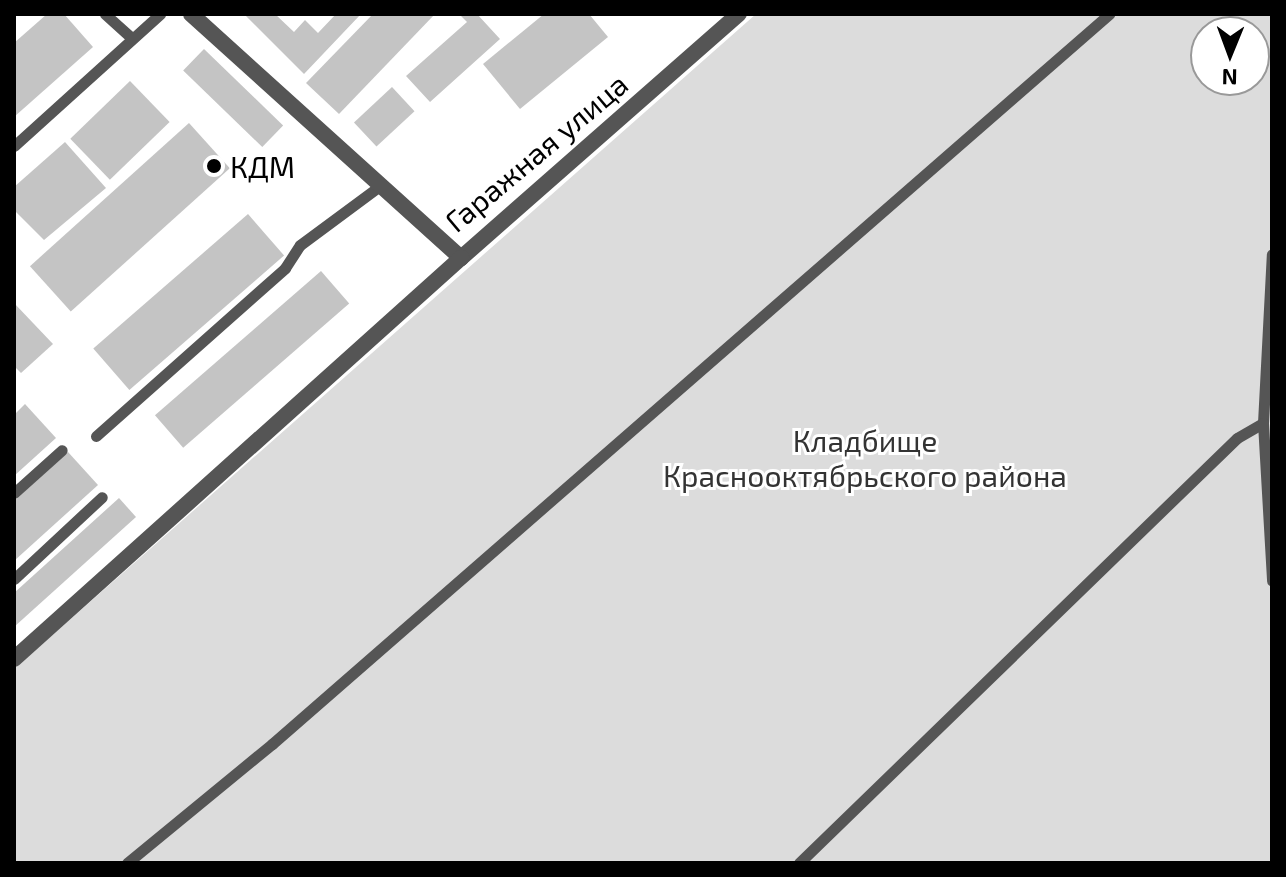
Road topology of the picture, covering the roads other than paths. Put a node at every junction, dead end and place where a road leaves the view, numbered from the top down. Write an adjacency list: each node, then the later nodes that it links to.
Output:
1 (105, 14): 6 (lane)
2 (160, 14): 6 (lane)
3 (191, 14): 8 (street, Гаражная улица)
4 (739, 14): 10 (street, Гаражная улица)
5 (1109, 14): 19 (lane)
6 (132, 38): 7 (lane)
7 (14, 146)
8 (381, 185): 10 (street, Гаражная улица); 12 (lane)
9 (1272, 254): 11 (lane)
10 (461, 258): 18 (street)
11 (1263, 423): 17 (lane); 20 (lane)
12 (96, 436)
13 (62, 450): 14 (lane)
14 (14, 493)
15 (102, 497): 16 (lane)
16 (14, 579)
17 (1272, 581)
18 (14, 659)
19 (127, 863)
20 (799, 863)

